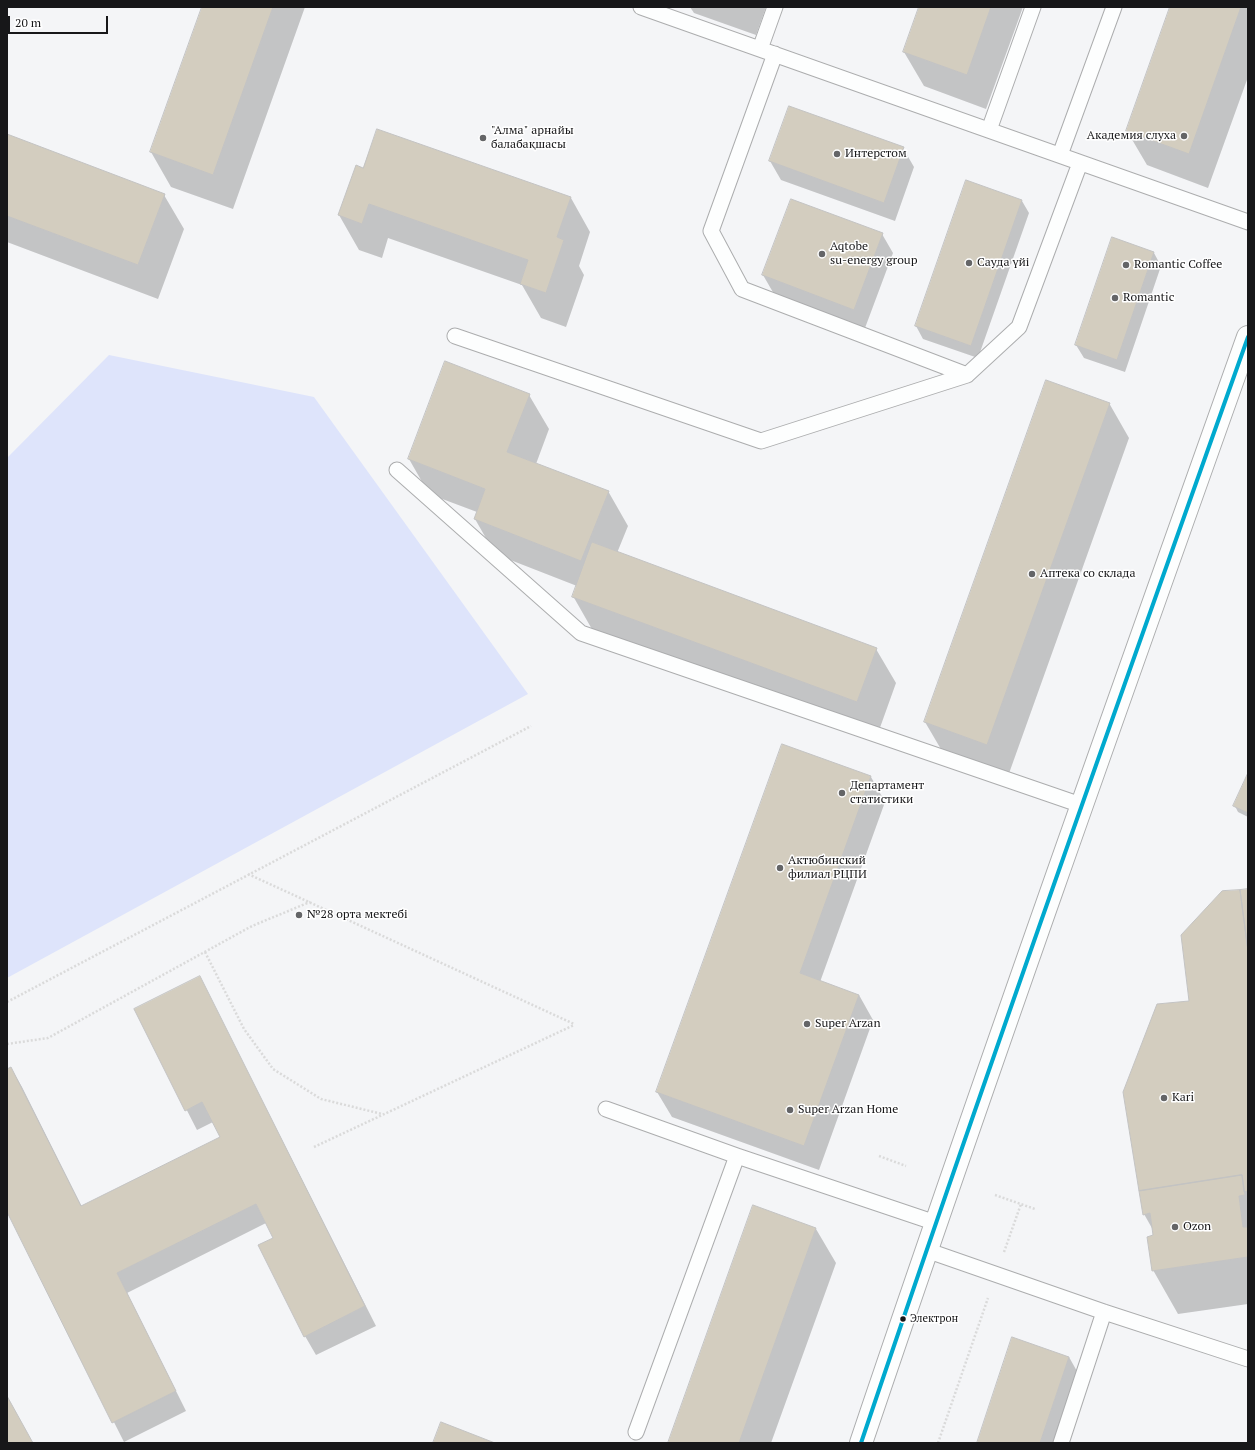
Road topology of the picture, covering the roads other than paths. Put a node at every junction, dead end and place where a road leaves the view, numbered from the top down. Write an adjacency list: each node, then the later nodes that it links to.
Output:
1 (641, 7): 5 (lane)
2 (775, 7): 5 (lane)
3 (1032, 7): 7 (lane)
4 (1114, 7): 8 (lane)
5 (760, 49): 6 (lane)
6 (775, 54): 7 (lane); 13 (lane)
7 (989, 130): 8 (lane)
8 (1060, 155): 9 (lane)
9 (1080, 163): 10 (lane); 13 (lane)
10 (1248, 222)
11 (455, 336): 13 (lane)
12 (1248, 337): 15 (street)
13 (967, 375)
14 (398, 470): 15 (lane)
15 (1081, 805): 18 (street)
16 (606, 1109): 17 (lane)
17 (737, 1156): 18 (lane); 22 (lane)
18 (936, 1223): 19 (street)
19 (926, 1250): 20 (lane); 23 (street)
20 (1104, 1312): 21 (lane); 24 (lane)
21 (1248, 1359)
22 (636, 1432)
23 (862, 1443)
24 (1061, 1443)

